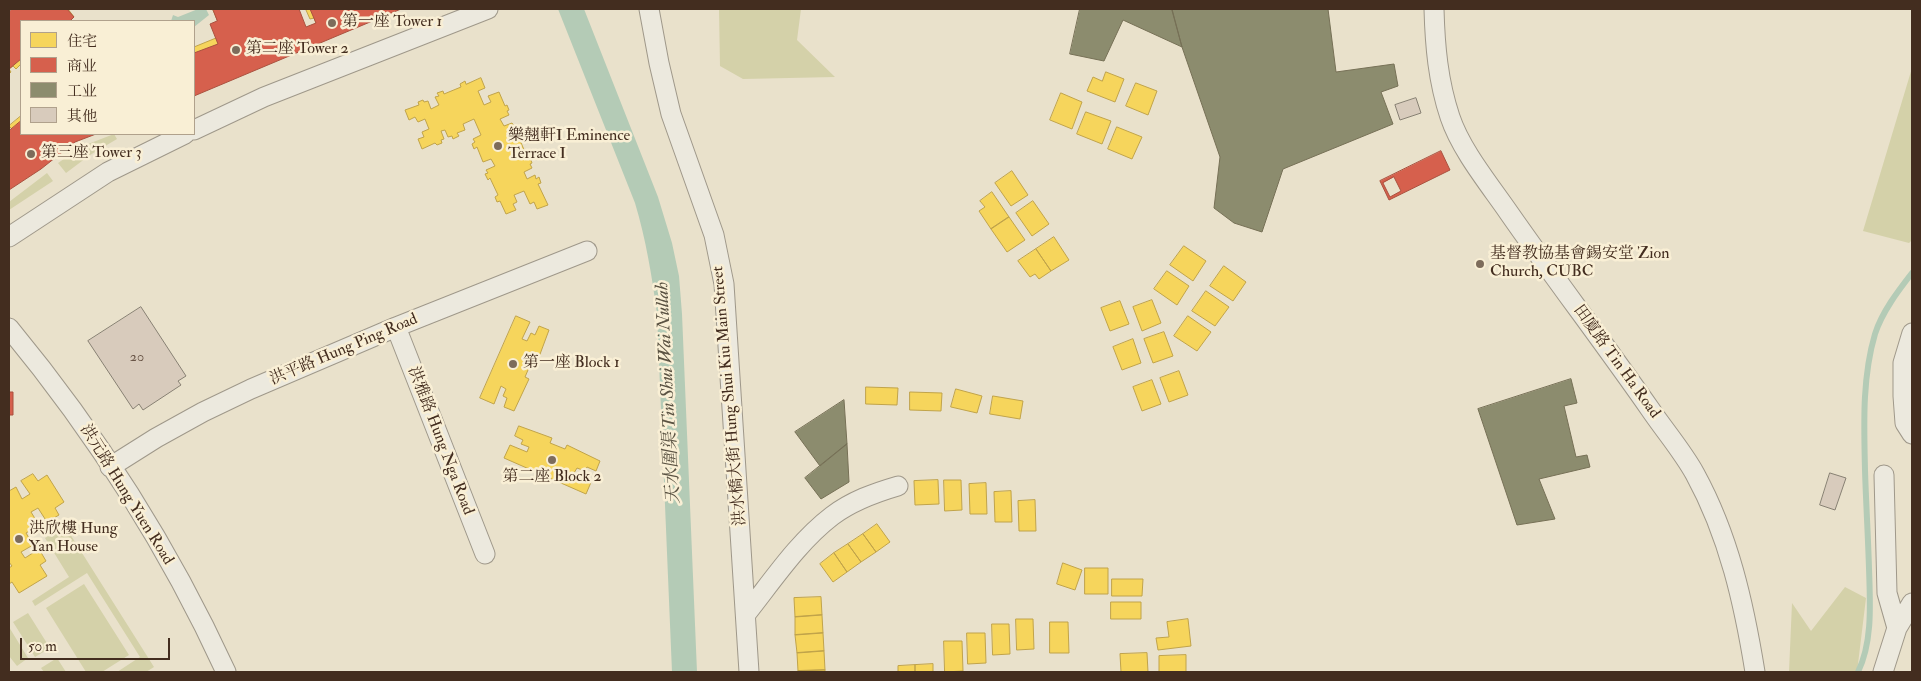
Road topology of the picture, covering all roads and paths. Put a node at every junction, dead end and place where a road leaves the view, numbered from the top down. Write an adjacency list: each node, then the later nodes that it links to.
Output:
1 (488, 9): 4 (street)
2 (649, 9): 18 (street, 洪水橋大街 Hung Shui Kiu Main Street)
3 (1434, 9): 22 (street, 田廈路 Tin Ha Road)
4 (461, 14): 5 (street)
5 (195, 130)
6 (183, 135): 7 (street)
7 (9, 237)
8 (587, 251): 10 (street, 洪平路 Hung Ping Road)
9 (9, 328): 13 (street, 洪元路 Hung Yuen Road)
10 (396, 328): 13 (street, 洪平路 Hung Ping Road); 16 (street, 洪雅路 Hung Nga Road)
11 (1912, 333): 12 (street)
12 (1912, 434)
13 (110, 467): 20 (street, 洪元路 Hung Yuen Road)
14 (1884, 475): 19 (street)
15 (898, 486): 18 (street)
16 (485, 554)
17 (1912, 603): 19 (street)
18 (746, 614): 21 (street, 洪水橋大街 Hung Shui Kiu Main Street)
19 (1897, 628): 23 (street)
20 (226, 672)
21 (749, 672)
22 (1755, 672)
23 (1883, 672)

